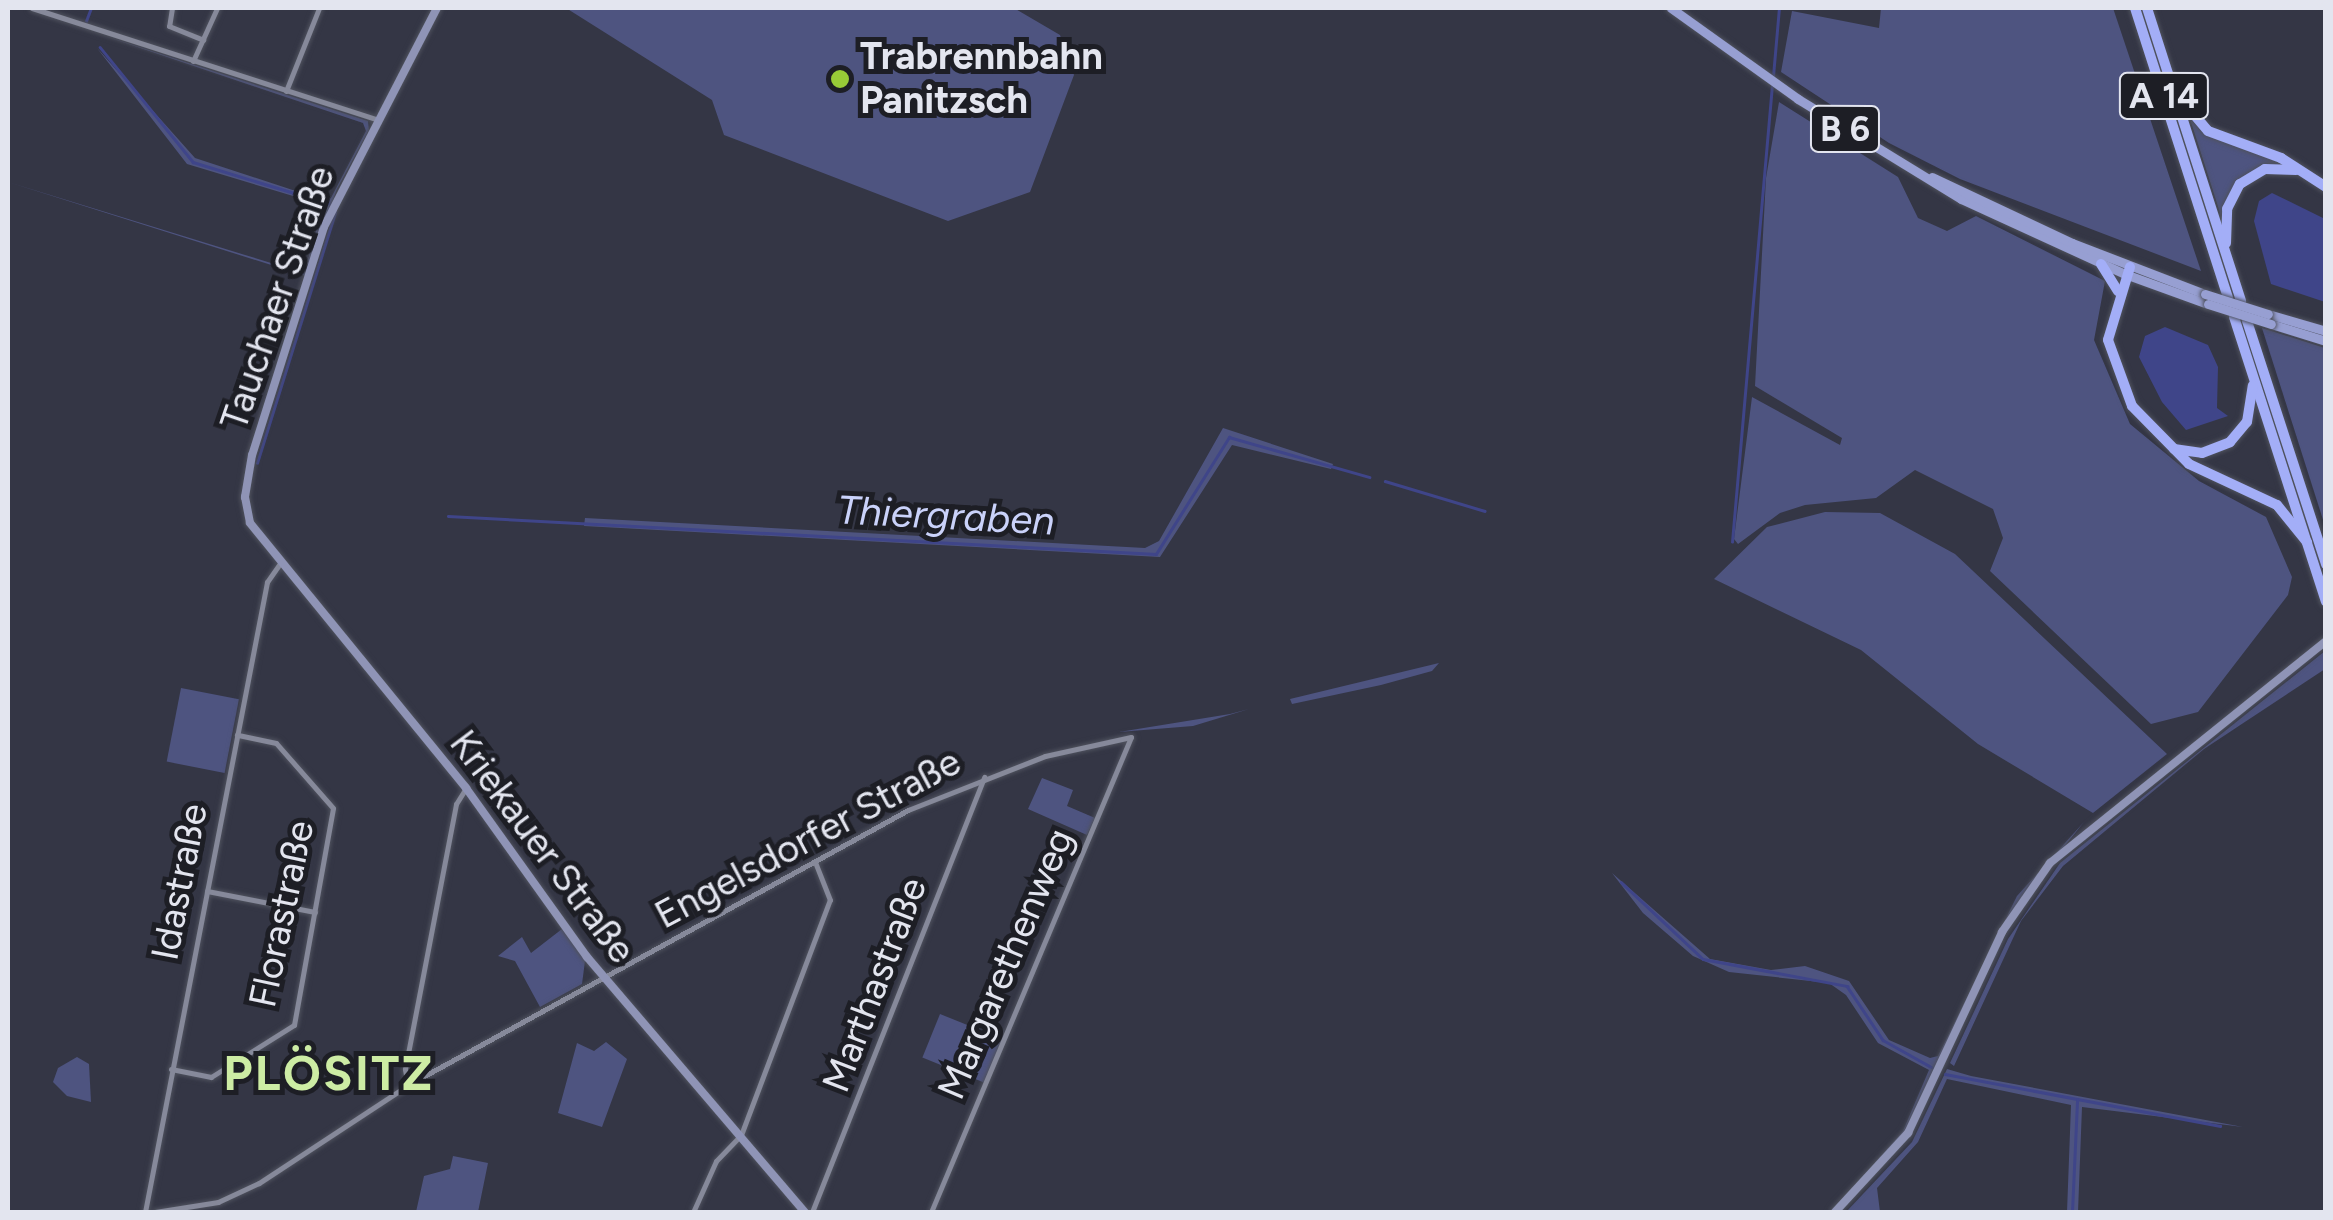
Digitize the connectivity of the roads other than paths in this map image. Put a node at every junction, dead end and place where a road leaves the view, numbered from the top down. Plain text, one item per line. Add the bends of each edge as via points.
1 (32, 8) edge
2 (172, 8) edge
3 (216, 8) edge
4 (319, 8) edge
5 (437, 8) edge
6 (1671, 8) edge
7 (2135, 8) edge
8 (2147, 8) edge
9 (203, 40) junction
10 (194, 62) junction
11 (2172, 85) junction
12 (286, 91) junction
13 (378, 120) junction
14 (1914, 170) junction
15 (2302, 172) junction
16 (2326, 187) edge
17 (2227, 258) junction
18 (2101, 264) junction
19 (2129, 271) junction
20 (2118, 292) junction
21 (2228, 297) dead end
22 (2241, 301) dead end
23 (2234, 317) dead end
24 (2269, 319) junction
25 (2112, 320) junction
26 (2247, 321) dead end
27 (2326, 331) edge
28 (2326, 340) edge
29 (2253, 374) junction
30 (2164, 443) junction
31 (246, 508) joint
32 (2307, 542) junction
33 (2326, 564) edge
34 (279, 565) junction
35 (2326, 601) edge
36 (2326, 640) edge
37 (237, 736) junction
38 (1131, 737) joint
39 (984, 776) junction
40 (466, 788) junction
41 (816, 862) junction
42 (206, 890) junction
43 (315, 912) junction
44 (606, 980) junction
45 (171, 1069) junction
46 (408, 1085) junction
47 (738, 1139) junction
48 (694, 1210) dead end
49 (145, 1212) edge
50 (155, 1212) edge
51 (809, 1212) edge
52 (930, 1212) edge
53 (1835, 1212) edge

1 - 10 street
2 - 9 street via 169,26
3 - 9 street
4 - 12 street
5 - 13 street, Tauchaer Straße
6 - 14 main road, B 6
7 - 21 highway, A 14
8 - 11 highway, A 14
9 - 10 street
10 - 12 street
11 - 15 highway via 2208,131
11 - 17 highway, A 14
12 - 13 street
13 - 31 street, Tauchaer Straße via 324,227 252,455
14 - 18 main road, B 6 via 1978,208
14 - 19 main road, B 6
15 - 16 highway
15 - 17 highway via 2271,167 2240,184 2226,216
17 - 22 highway, A 14
18 - 19 main road, B 6
18 - 20 highway
19 - 20 highway
19 - 24 main road, B 6, bridge
19 - 25 highway
20 - 25 highway
23 - 29 highway
24 - 27 main road, B 6
24 - 28 main road, B 6
25 - 30 highway via 2109,348 2122,388
26 - 33 highway
29 - 30 highway via 2247,422 2230,442 2202,453
29 - 32 highway
30 - 32 highway via 2200,470 2277,504
31 - 34 street, Kriekauer Straße
32 - 35 highway
34 - 37 street, Idastraße via 267,582
34 - 40 street, Kriekauer Straße
36 - 53 street via 2050,862 2010,917 1908,1133
37 - 42 street, Idastraße
37 - 43 street, Florastraße via 276,743 333,808
38 - 39 street, Engelsdorfer Straße
38 - 52 street, Margarethenweg
39 - 41 street, Engelsdorfer Straße
39 - 51 street, Marthastraße
40 - 44 street, Kriekauer Straße
40 - 46 street via 452,823 405,1069
41 - 44 street, Engelsdorfer Straße
41 - 47 street via 830,900
42 - 43 street
42 - 45 street, Idastraße
43 - 45 street, Florastraße via 294,1024 211,1077
44 - 46 street, Engelsdorfer Straße
44 - 47 street, Kriekauer Straße
45 - 49 street, Idastraße
46 - 50 street, Engelsdorfer Straße via 259,1183 218,1202
47 - 48 street via 716,1161
47 - 51 street, Kriekauer Straße

